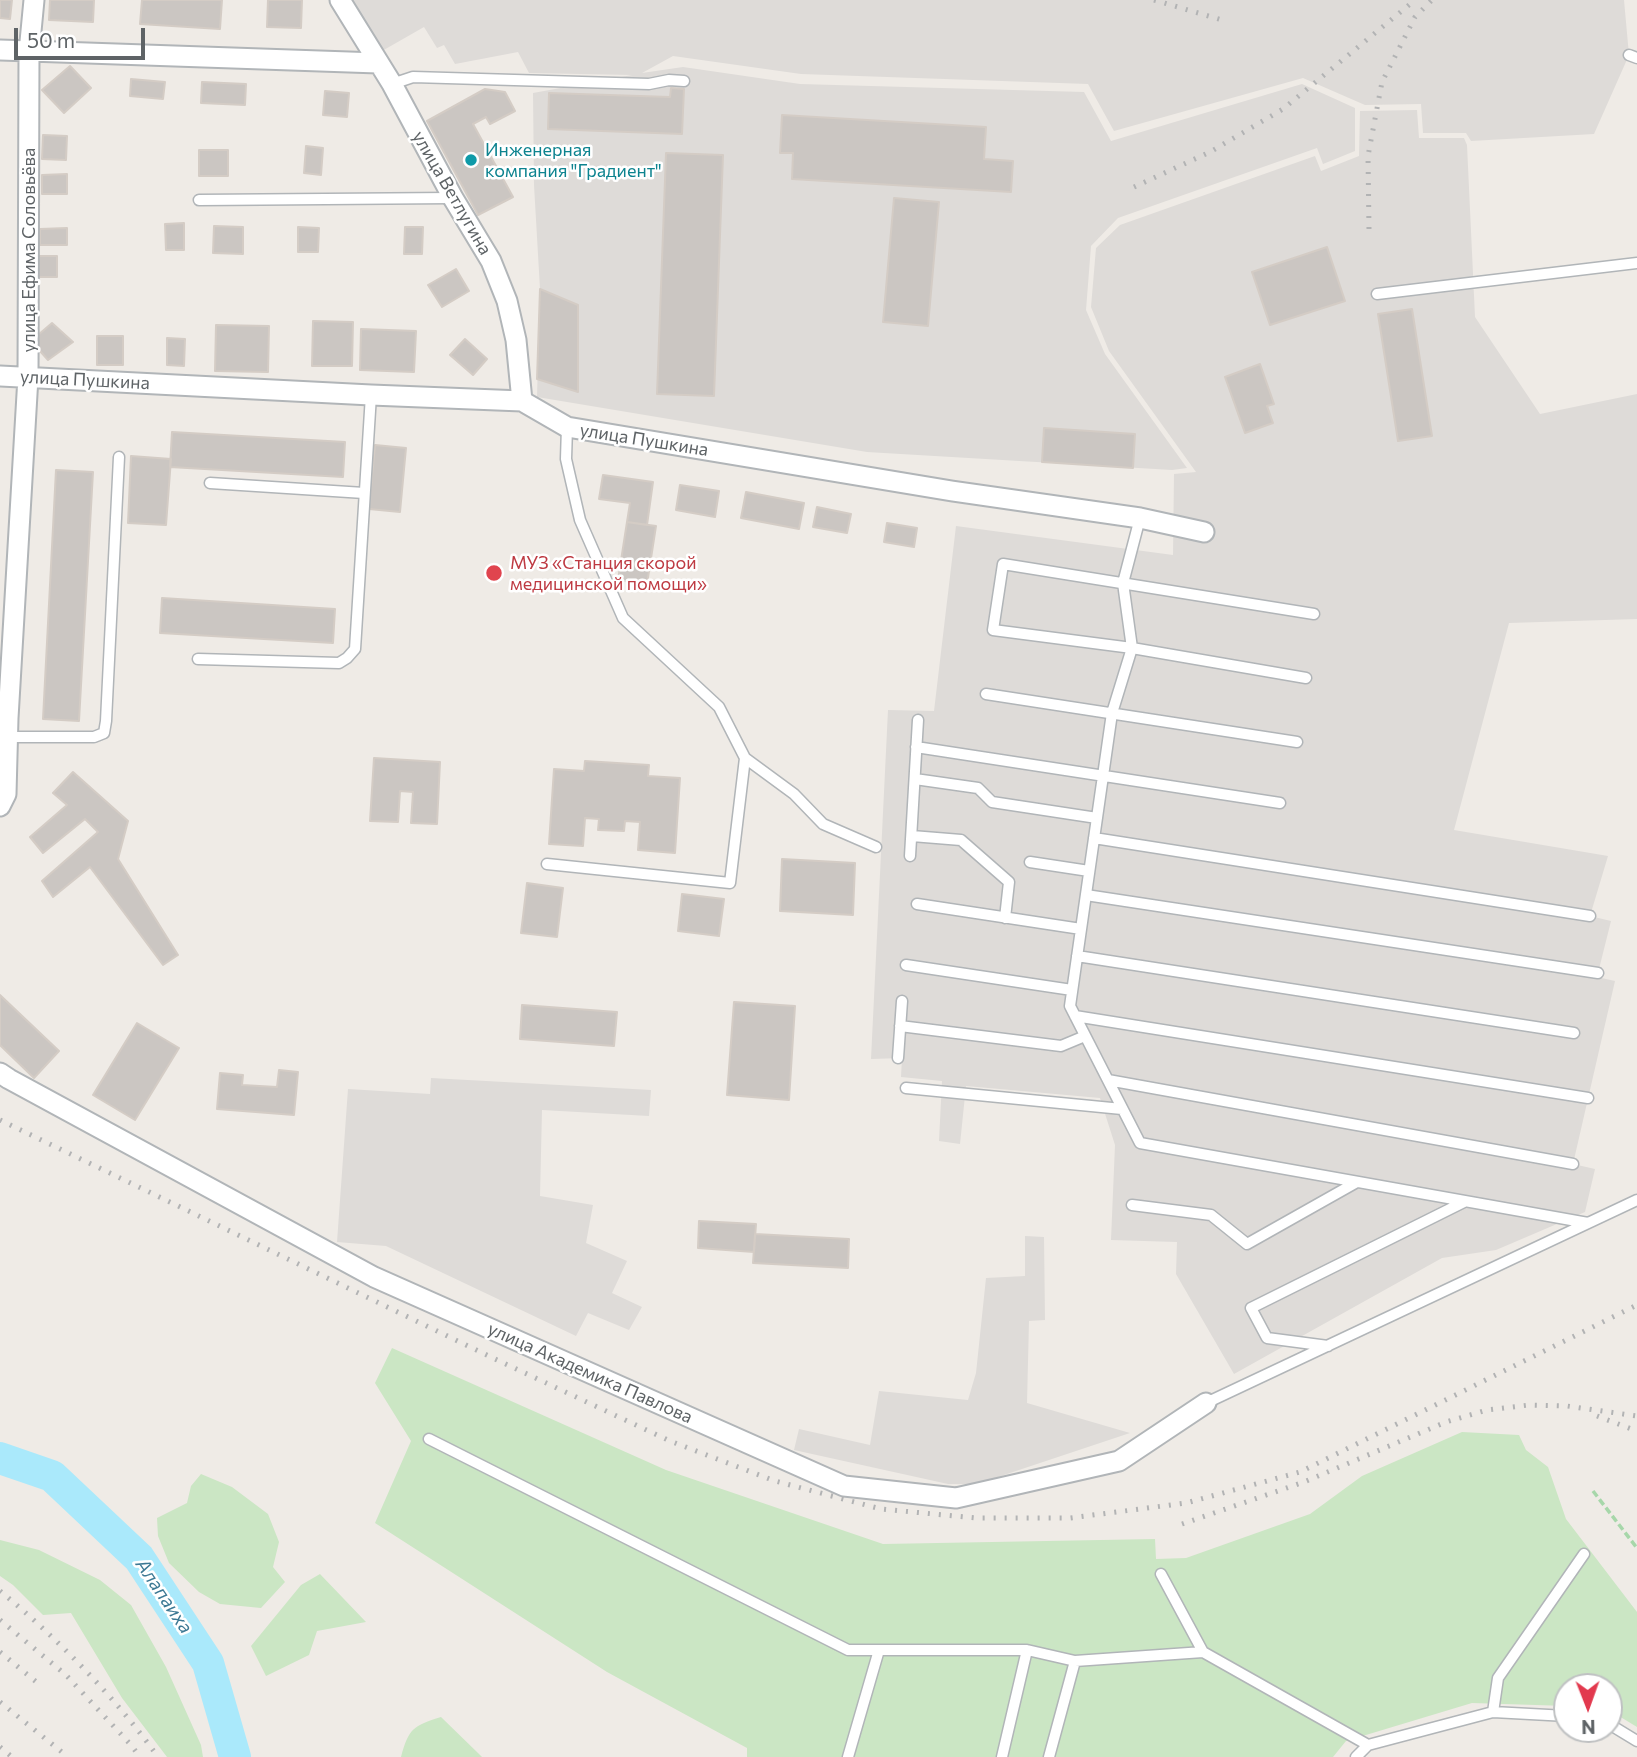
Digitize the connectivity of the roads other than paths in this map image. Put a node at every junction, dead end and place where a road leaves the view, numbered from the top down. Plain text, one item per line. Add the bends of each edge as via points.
1 (34, 0) edge
2 (340, 0) edge
3 (0, 50) edge
4 (29, 52) junction
5 (378, 63) junction
6 (684, 81) dead end
7 (392, 84) junction
8 (453, 198) junction
9 (199, 200) dead end
10 (1637, 263) edge
11 (1377, 293) dead end
12 (0, 376) edge
13 (28, 377) junction
14 (371, 395) junction
15 (522, 401) junction
16 (568, 427) junction
17 (119, 457) dead end
18 (210, 484) dead end
19 (364, 493) junction
20 (1140, 518) junction
21 (1204, 532) dead end
22 (1123, 583) junction
23 (1314, 614) dead end
24 (1132, 648) junction
25 (198, 659) dead end
26 (1306, 678) dead end
27 (986, 694) dead end
28 (1112, 713) junction
29 (918, 720) dead end
30 (5, 724) edge
31 (1297, 742) dead end
32 (916, 747) junction
33 (745, 758) junction
34 (1103, 776) junction
35 (915, 779) junction
36 (3, 800) edge
37 (1280, 803) dead end
38 (1097, 818) junction
39 (912, 836) junction
40 (1094, 838) junction
41 (876, 847) dead end
42 (910, 856) dead end
43 (1030, 862) dead end
44 (547, 864) dead end
45 (1089, 871) junction
46 (1086, 895) junction
47 (917, 904) dead end
48 (1590, 916) dead end
49 (1005, 918) junction
50 (1081, 929) junction
51 (1077, 956) junction
52 (906, 965) dead end
53 (1598, 973) dead end
54 (1072, 990) junction
55 (902, 1002) dead end
56 (1075, 1016) junction
57 (900, 1026) junction
58 (1574, 1033) dead end
59 (1085, 1035) junction
60 (898, 1058) dead end
61 (0, 1073) edge
62 (1108, 1080) junction
63 (905, 1088) dead end
64 (1588, 1098) dead end
65 (1122, 1109) junction
66 (1573, 1164) dead end
67 (1357, 1182) junction
68 (1637, 1200) edge
69 (1465, 1201) junction
70 (1132, 1205) dead end
71 (1588, 1223) junction
72 (1328, 1346) junction
73 (1206, 1403) joint
74 (429, 1439) dead end
75 (1584, 1554) dead end
76 (1161, 1574) dead end
77 (879, 1650) junction
78 (1027, 1650) junction
79 (1203, 1652) junction
80 (1076, 1661) junction
81 (1493, 1712) junction
82 (1553, 1715) edge
83 (1367, 1745) junction
84 (848, 1757) edge
85 (1002, 1757) edge
86 (1049, 1757) edge
87 (1356, 1757) edge

1 - 4 street, улица Ефима Соловьёва
2 - 5 street, улица Ветлугина
3 - 4 street
4 - 5 street
4 - 13 street, улица Ефима Соловьёва
5 - 7 street, улица Ветлугина
6 - 7 lane via 649,84 413,77
7 - 8 street, улица Ветлугина
8 - 9 lane
8 - 15 street, улица Ветлугина via 491,261 507,301
10 - 11 lane
12 - 13 street, улица Пушкина
13 - 14 street, улица Пушкина
13 - 30 street, улица Ефима Соловьёва
14 - 15 street, улица Пушкина
14 - 19 lane
15 - 16 street, улица Пушкина
16 - 20 street, улица Пушкина
16 - 33 lane via 566,459 580,520 623,618 719,707
17 - 30 lane via 104,733 94,737
18 - 19 lane
19 - 25 lane via 355,649 347,658 339,663
20 - 21 street, улица Пушкина
20 - 22 lane
22 - 23 lane
22 - 24 lane
22 - 24 lane via 1003,564 993,630
24 - 26 lane
24 - 28 lane
27 - 28 lane
28 - 31 lane
28 - 34 lane
29 - 32 lane
30 - 36 street, улица Ефима Соловьёва
32 - 34 lane
32 - 35 lane
33 - 41 lane via 794,794 822,824
33 - 44 lane via 730,883
34 - 37 lane
34 - 38 lane
35 - 38 lane via 978,788 992,802
35 - 39 lane
38 - 40 lane
39 - 42 lane
39 - 49 lane via 961,840 971,848 1009,882
40 - 45 lane
40 - 48 lane
43 - 45 lane
45 - 46 lane
46 - 50 lane
46 - 53 lane
47 - 49 lane
49 - 50 lane
50 - 51 lane
51 - 54 lane
51 - 58 lane
52 - 54 lane
54 - 56 lane via 1070,1006
55 - 57 lane
56 - 59 lane
56 - 64 lane
57 - 59 lane via 1061,1046
57 - 60 lane
59 - 62 lane
61 - 73 street, улица Академика Павлова via 374,1277 844,1486 956,1498 1119,1461
62 - 65 lane
62 - 66 lane
63 - 65 lane
65 - 67 lane via 1140,1143
67 - 69 lane
67 - 70 lane via 1247,1244 1211,1216
68 - 71 lane
69 - 71 lane
69 - 72 lane via 1251,1308 1267,1338
71 - 72 lane
72 - 73 lane
74 - 77 lane via 848,1650
75 - 81 lane via 1497,1678
76 - 79 lane
77 - 78 lane
77 - 84 lane
78 - 80 lane
78 - 85 lane
79 - 80 lane
79 - 83 lane
80 - 86 lane
81 - 82 lane
81 - 83 lane
83 - 87 lane

